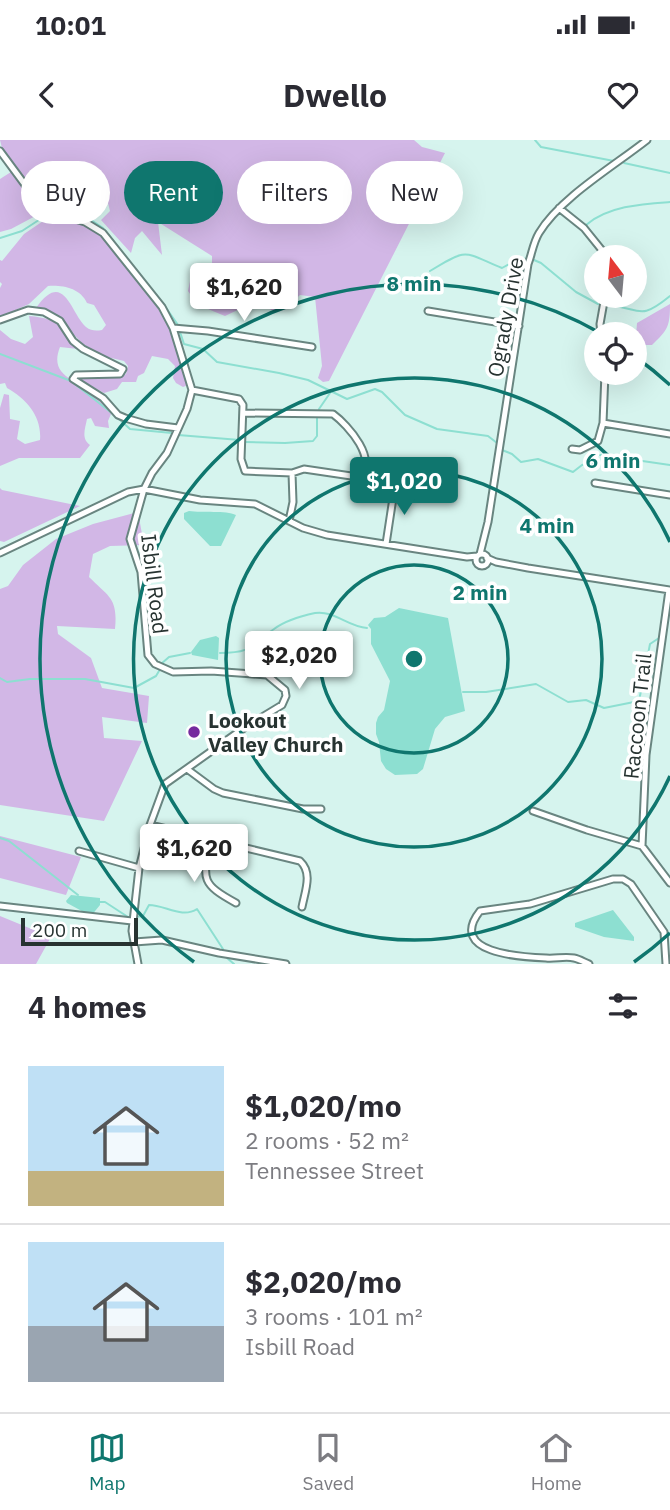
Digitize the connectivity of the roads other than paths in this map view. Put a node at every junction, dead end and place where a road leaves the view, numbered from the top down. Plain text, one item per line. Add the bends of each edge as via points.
1 (648, 140) edge
2 (0, 151) edge
3 (559, 208) junction
4 (596, 245) edge
5 (428, 311) dead end
6 (0, 320) edge
7 (519, 326) junction
8 (173, 328) junction
9 (312, 347) dead end
10 (605, 385) edge
11 (192, 390) junction
12 (243, 413) junction
13 (603, 423) junction
14 (178, 428) junction
15 (670, 434) edge
16 (572, 449) dead end
17 (292, 473) junction
18 (596, 483) dead end
19 (427, 487) dead end
20 (144, 489) junction
21 (670, 495) edge
22 (289, 522) junction
23 (386, 544) junction
24 (0, 553) edge
25 (482, 557) junction
26 (670, 590) edge
27 (187, 769) junction
28 (321, 809) dead end
29 (533, 811) dead end
30 (150, 825) junction
31 (211, 840) junction
32 (642, 846) junction
33 (79, 851) dead end
34 (139, 868) junction
35 (670, 883) edge
36 (236, 903) dead end
37 (0, 906) edge
38 (302, 907) dead end
39 (132, 922) junction
40 (134, 942) junction
41 (138, 964) edge
42 (286, 964) edge
43 (589, 964) edge
44 (666, 964) edge

1 - 3 street, Ogrady Drive
2 - 8 street via 34,197 52,212 103,233 162,307
3 - 4 street
3 - 7 street, Ogrady Drive via 534,245
5 - 7 street
6 - 14 street via 28,310 52,315 83,349 123,369 120,374 76,375 73,379 103,398 118,415 146,425
7 - 25 street, Ogrady Drive
8 - 9 street
8 - 11 street
10 - 13 street
11 - 12 street via 239,400
11 - 14 street
12 - 17 street via 243,470
12 - 17 street via 333,414 365,454 363,473 358,477 304,469
13 - 15 street
13 - 16 street via 598,441
14 - 20 street
17 - 22 street
18 - 21 street
19 - 23 street via 399,483
20 - 22 street via 255,504
20 - 24 street via 128,492
20 - 27 street, Isbill Road via 130,539 141,572 148,654 155,664 173,672 267,675 286,696 282,705
22 - 23 street via 327,535
23 - 25 street
25 - 26 street
26 - 32 street, Raccoon Trail via 647,752
27 - 28 street via 223,793
27 - 30 street, Isbill Road via 165,784
29 - 32 street
30 - 31 street
30 - 34 street, Isbill Road
31 - 36 street via 206,881
31 - 38 street via 300,861 308,876
32 - 35 street
33 - 34 street
34 - 39 street, Isbill Road
37 - 39 street
39 - 40 street, Isbill Road
40 - 41 street, Isbill Road
40 - 42 street via 162,940
43 - 44 street via 575,958 486,949 474,938 474,919 480,911 530,904 623,879 639,893 664,932

